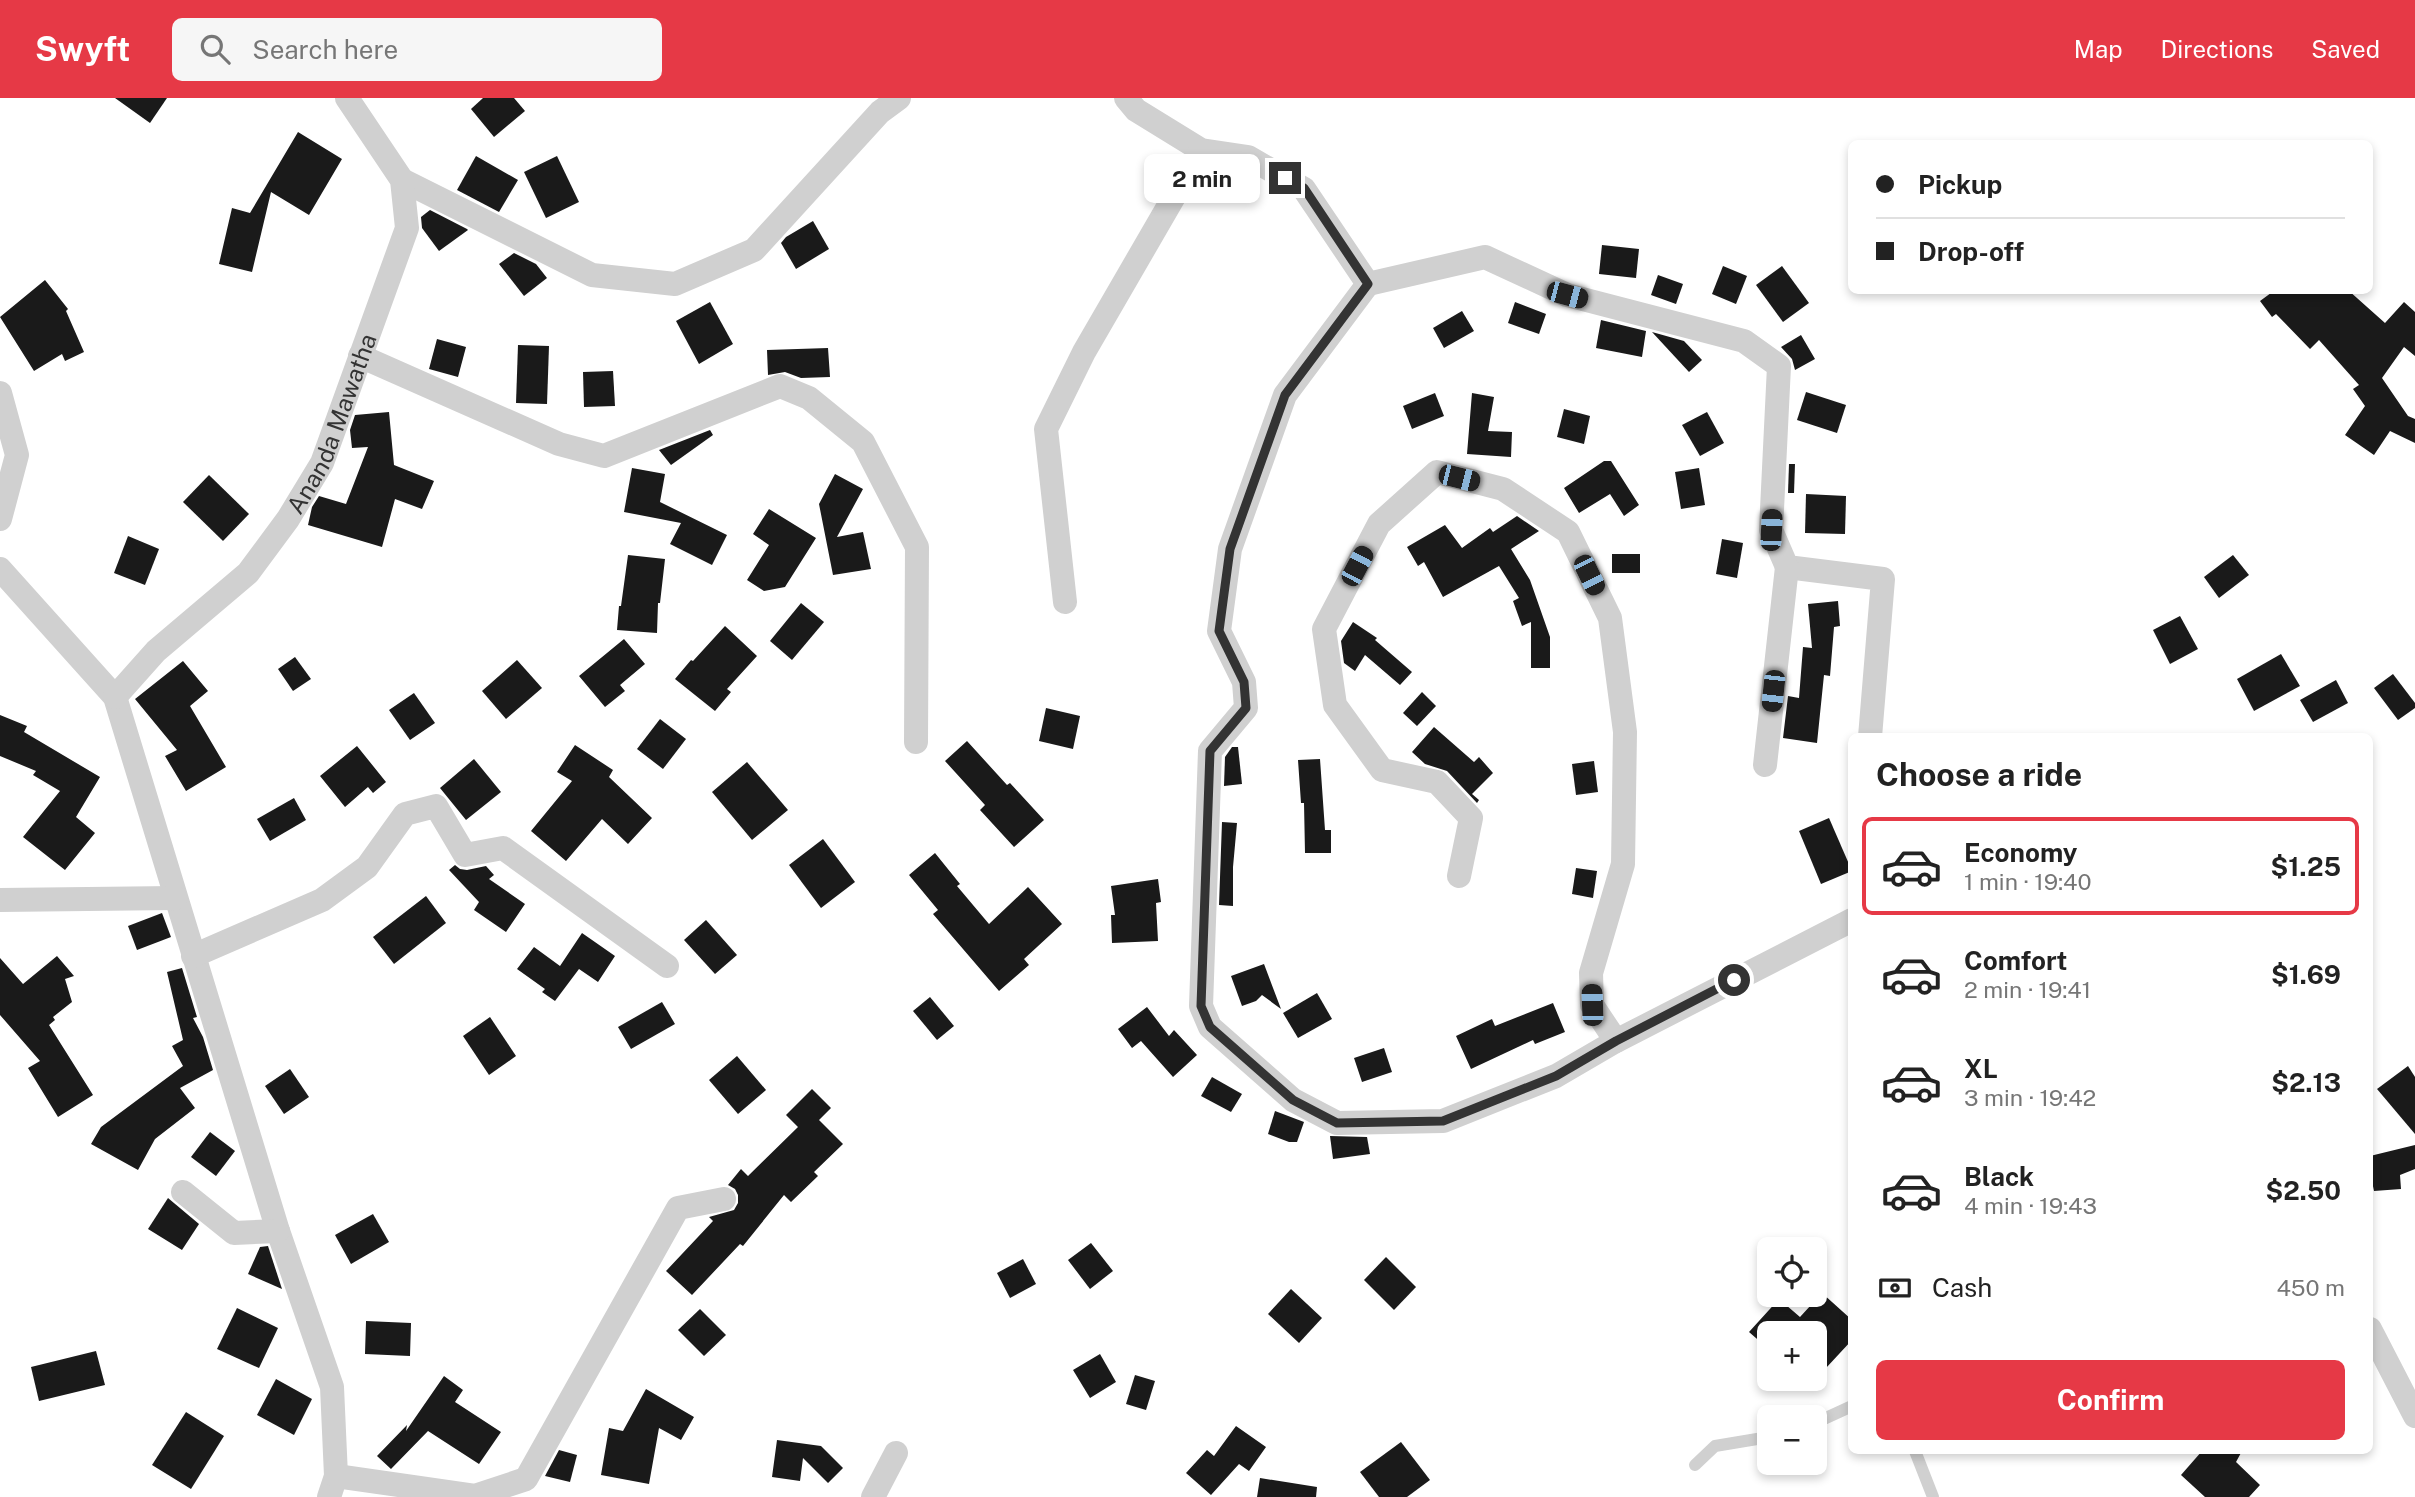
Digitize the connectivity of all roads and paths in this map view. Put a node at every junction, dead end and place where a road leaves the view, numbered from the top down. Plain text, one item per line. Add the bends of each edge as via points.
1 (347, 98) edge
2 (899, 98) edge
3 (1126, 98) edge
4 (1201, 150) junction
5 (402, 180) junction
6 (1368, 284) junction
7 (360, 356) junction
8 (0, 393) edge
9 (0, 519) edge
10 (1787, 566) junction
11 (0, 569) edge
12 (1065, 602) dead end
13 (115, 697) junction
14 (1870, 733) edge
15 (916, 742) dead end
16 (1765, 765) dead end
17 (1459, 876) dead end
18 (175, 898) junction
19 (0, 900) edge
20 (1848, 921) edge
21 (193, 956) junction
22 (667, 966) dead end
23 (1616, 1041) junction
24 (183, 1192) dead end
25 (724, 1199) dead end
26 (278, 1231) junction
27 (2373, 1335) edge
28 (1848, 1408) edge
29 (2415, 1416) edge
30 (1827, 1417) edge
31 (1757, 1439) edge
32 (896, 1454) dead end
33 (1916, 1454) edge
34 (1695, 1465) dead end
35 (332, 1487) edge
36 (873, 1497) edge
37 (1933, 1497) edge

1 - 5 street, Ananda Mawatha
2 - 5 street via 880,112 754,250 675,284 592,275
3 - 4 street via 1136,110
4 - 6 street via 1248,157 1304,188
4 - 12 street via 1084,352 1046,429
5 - 7 street, Ananda Mawatha via 407,228
6 - 10 street via 1485,257 1567,295 1744,341 1779,366 1771,530
6 - 23 street via 1285,395 1230,549 1219,631 1244,682 1246,708 1210,751 1201,1006 1210,1027 1293,1100 1337,1123 1443,1121 1556,1076
7 - 13 street, Ananda Mawatha via 322,463 288,519 248,573 156,651
7 - 15 street via 559,443 604,456 780,386 809,398 863,442 917,547
8 - 9 street via 17,455
10 - 14 street via 1883,579
10 - 16 street
11 - 13 street
13 - 18 street
17 - 23 street via 1471,818 1437,782 1382,770 1335,705 1324,629 1379,524 1437,472 1503,489 1568,532 1610,618 1625,732 1623,864 1591,973 1592,1005
18 - 19 street
18 - 21 street
20 - 23 street
21 - 22 street via 323,900 367,867 405,814 436,806 465,855 503,848
21 - 26 street
24 - 26 street via 234,1233
25 - 35 street via 678,1208 526,1479 475,1496
26 - 35 street via 332,1387
27 - 29 street
28 - 30 lane
31 - 34 lane via 1715,1446
32 - 36 street
33 - 37 lane

